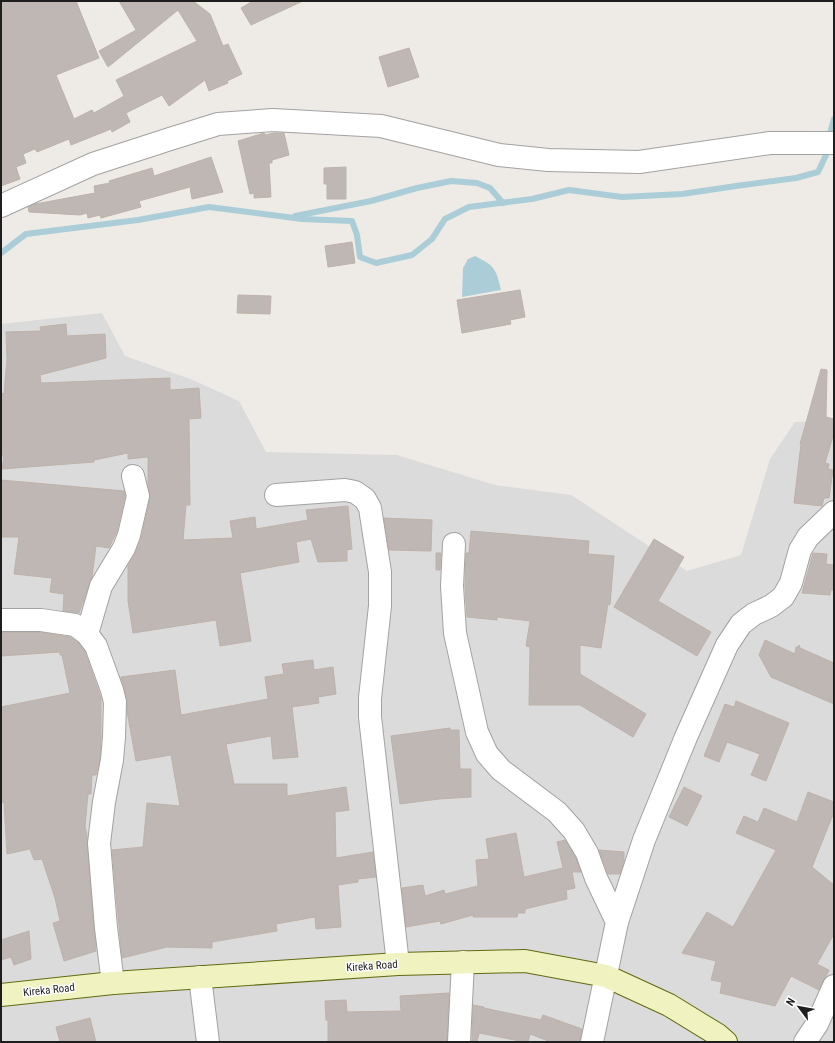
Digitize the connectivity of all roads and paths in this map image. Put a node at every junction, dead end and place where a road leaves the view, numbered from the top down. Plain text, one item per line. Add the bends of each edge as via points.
1 (825, 143) edge
2 (1, 206) edge
3 (133, 476) dead end
4 (276, 495) dead end
5 (834, 512) edge
6 (454, 544) dead end
7 (1, 620) edge
8 (87, 634) junction
9 (617, 922) junction
10 (463, 962) junction
11 (398, 964) junction
12 (606, 976) junction
13 (200, 977) junction
14 (113, 983) junction
15 (834, 986) edge
16 (1, 996) edge
17 (208, 1042) edge
18 (458, 1042) edge
19 (592, 1042) edge
20 (726, 1042) edge
21 (805, 1042) edge

1 - 2 street via 770,143 639,162 548,160 499,155 381,126 273,120 218,124 93,164
3 - 8 street via 138,496 129,535 101,586
4 - 11 street via 345,490 355,492 370,508 380,572 380,606 370,718
5 - 9 street via 808,537 800,550 792,583 783,597 741,624 727,645 644,840
6 - 9 street via 452,586 455,633 477,732 487,754 501,770 557,812 574,831 587,853
7 - 8 street via 41,620 75,625
8 - 14 street via 96,646 115,702 112,760 99,843
9 - 12 street
10 - 11 main road, Kireka Road
10 - 12 main road, Kireka Road via 525,961
10 - 18 street
11 - 13 main road, Kireka Road
12 - 19 street
12 - 20 main road, Kireka Road via 669,1005
13 - 14 main road, Kireka Road
13 - 17 street
14 - 16 main road, Kireka Road
15 - 21 street via 817,1024

